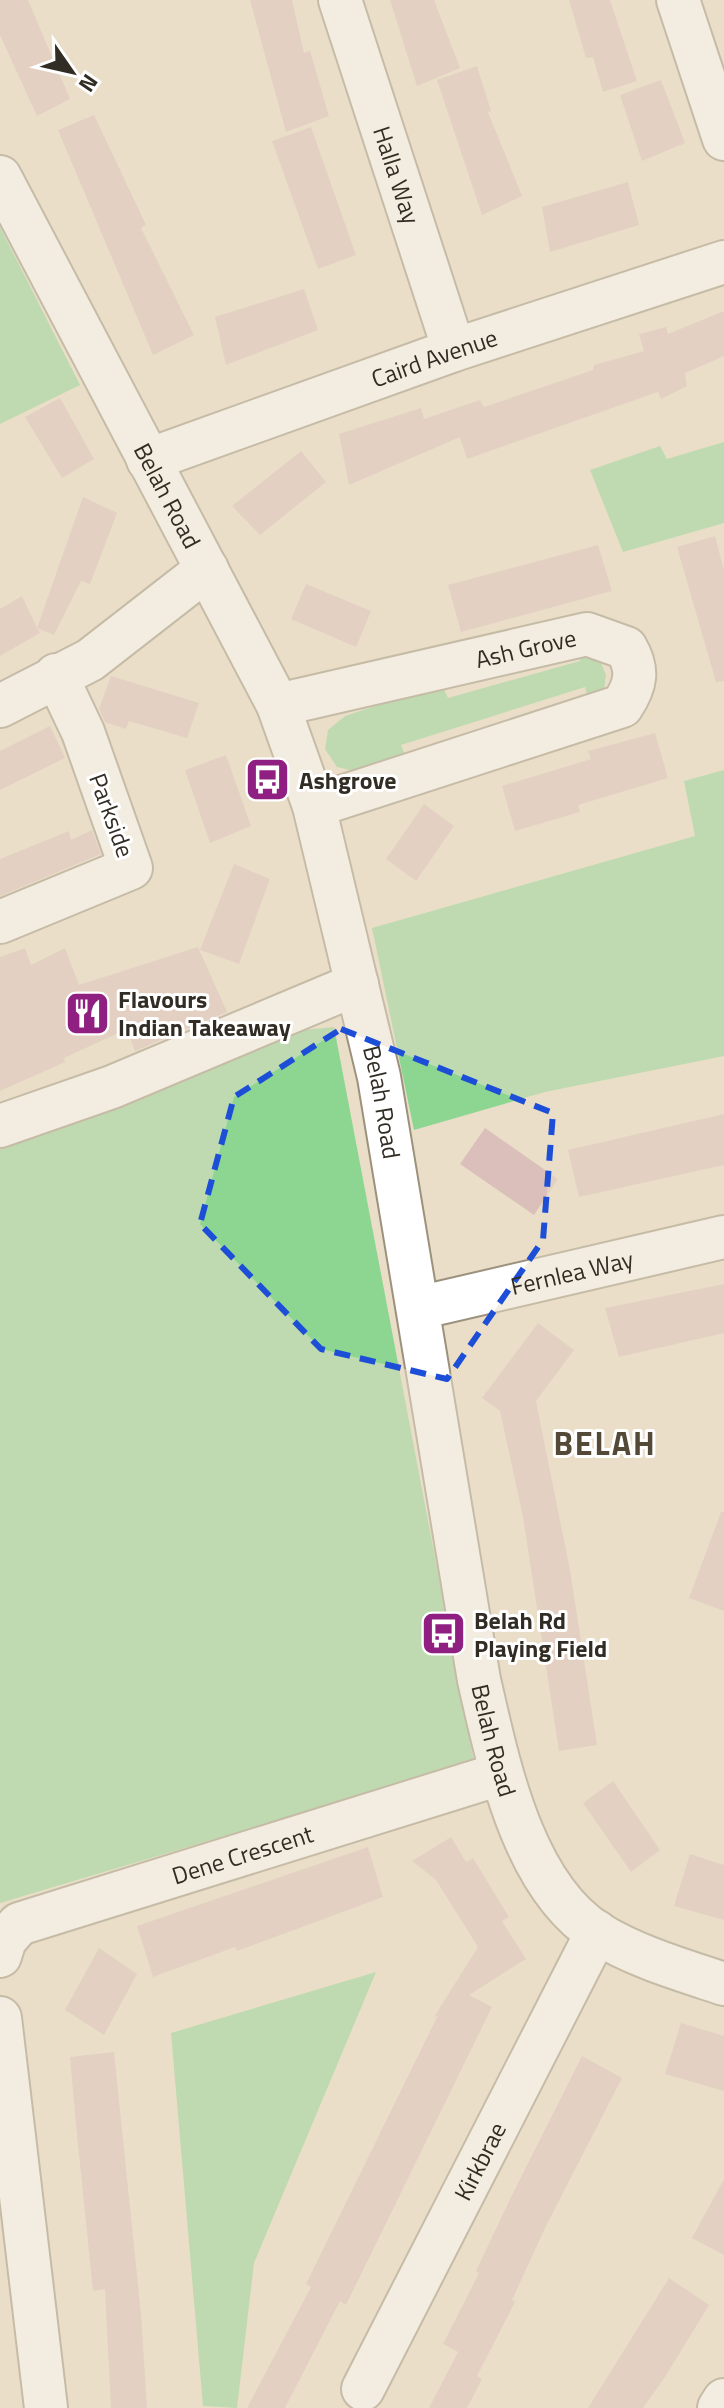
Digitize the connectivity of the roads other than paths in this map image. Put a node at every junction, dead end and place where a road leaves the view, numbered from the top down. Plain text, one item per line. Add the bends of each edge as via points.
1 (340, 0) edge
2 (678, 0) edge
3 (724, 139) edge
4 (0, 177) edge
5 (724, 262) edge
6 (454, 350) junction
7 (148, 460) junction
8 (207, 569) junction
9 (56, 675) junction
10 (278, 705) junction
11 (0, 706) edge
12 (314, 806) junction
13 (0, 922) edge
14 (357, 984) junction
15 (0, 1126) edge
16 (724, 1237) edge
17 (418, 1308) junction
18 (500, 1774) junction
19 (597, 1932) junction
20 (0, 1956) edge
21 (724, 1984) edge
22 (0, 2018) edge
23 (363, 2389) dead end
24 (724, 2400) edge
25 (46, 2408) edge
26 (719, 2408) edge

1 - 6 street, Halla Way
2 - 3 street
4 - 7 street, Belah Road
5 - 6 street, Caird Avenue
6 - 7 street, Caird Avenue
7 - 8 street, Belah Road
8 - 9 street via 90,660
8 - 10 street, Belah Road
9 - 11 street
9 - 13 street, Parkside via 83,732 131,868
10 - 12 street, Belah Road
10 - 12 street, Ash Grove via 587,634 626,648 634,662 636,679 622,706
12 - 14 street, Belah Road
14 - 15 street via 112,1087
14 - 17 street, Belah Road via 379,1077
16 - 17 street, Fernlea Way
17 - 18 street, Belah Road via 479,1680
18 - 19 street, Belah Road via 538,1864
18 - 20 street, Dene Crescent via 19,1924
19 - 21 street, Belah Road via 632,1951
19 - 23 street, Kirkbrae
22 - 25 street
24 - 26 street

